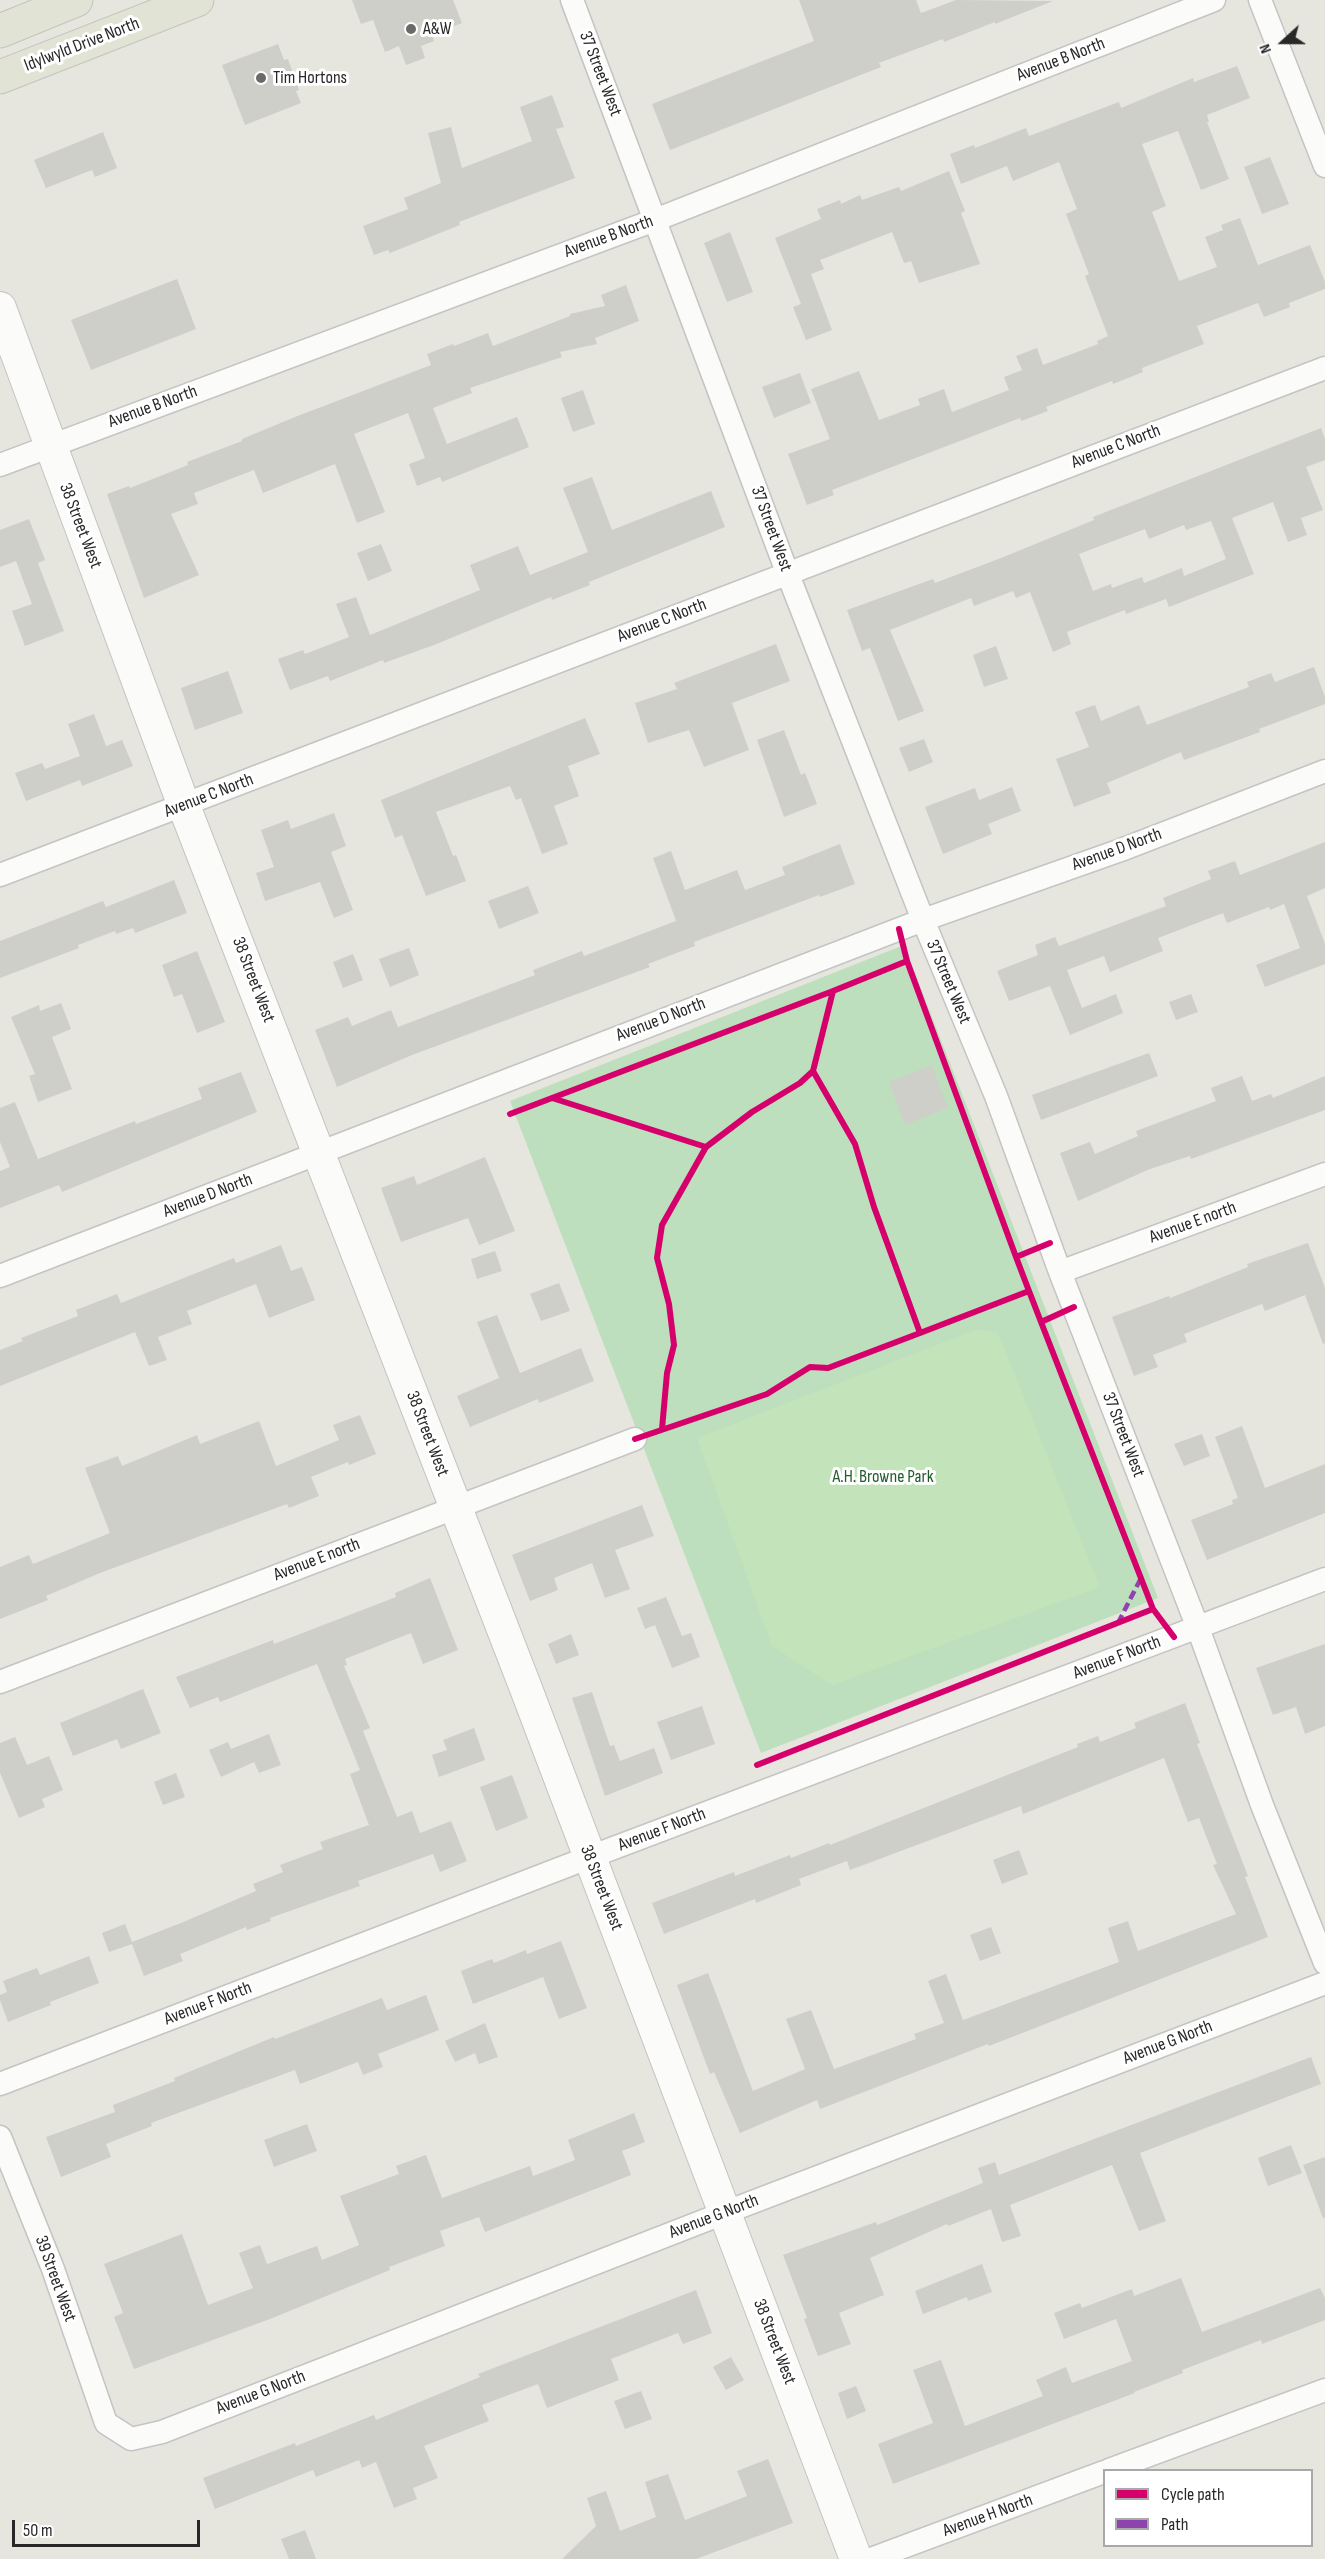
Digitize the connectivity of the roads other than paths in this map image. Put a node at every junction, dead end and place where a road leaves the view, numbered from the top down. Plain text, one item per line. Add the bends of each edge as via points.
1 (76, 0) edge
2 (197, 0) edge
3 (572, 0) edge
4 (1214, 0) edge
5 (1260, 0) edge
6 (0, 31) edge
7 (0, 77) edge
8 (1325, 166) edge
9 (655, 220) junction
10 (0, 308) edge
11 (1325, 368) edge
12 (49, 446) junction
13 (0, 465) edge
14 (787, 572) junction
15 (1325, 771) edge
16 (184, 806) junction
17 (0, 875) edge
18 (923, 920) junction
19 (319, 1153) junction
20 (1325, 1174) edge
21 (1060, 1272) junction
22 (0, 1276) edge
23 (634, 1439) dead end
24 (456, 1508) junction
25 (1325, 1579) edge
26 (1198, 1628) junction
27 (0, 1682) edge
28 (590, 1857) junction
29 (1325, 1963) edge
30 (1325, 1983) edge
31 (0, 2084) edge
32 (0, 2137) edge
33 (724, 2212) junction
34 (1325, 2390) edge
35 (106, 2424) joint
36 (1112, 2469) edge
37 (1103, 2472) edge
38 (856, 2559) edge
39 (871, 2559) edge

1 - 6 main road
2 - 7 main road, Idylwyld Drive North
3 - 9 street, 37 Street West
4 - 9 street, Avenue B North
5 - 8 street
9 - 12 street, Avenue B North
9 - 14 street, 37 Street West
10 - 12 street, 38 Street West
11 - 14 street, Avenue C North
12 - 13 street, Avenue B North
12 - 16 street, 38 Street West
14 - 16 street, Avenue C North
14 - 18 street, 37 Street West
15 - 18 street, Avenue D North via 1121,850
16 - 17 street, Avenue C North
16 - 19 street, 38 Street West
18 - 19 street, Avenue D North
18 - 21 street, 37 Street West via 996,1096
19 - 22 street, Avenue D North
19 - 24 street, 38 Street West
20 - 21 street, Avenue E north
21 - 26 street, 37 Street West
23 - 24 street, Avenue E north
24 - 27 street, Avenue E north
24 - 28 street, 38 Street West
25 - 26 street, Avenue F North
26 - 28 street, Avenue F North
26 - 29 street, 37 Street West
28 - 31 street, Avenue F North
28 - 33 street, 38 Street West
30 - 33 street, Avenue G North
32 - 35 street, 39 Street West via 53,2269
33 - 35 street, Avenue G North via 162,2432 131,2439
33 - 38 street, 38 Street West
34 - 36 street
37 - 39 street, Avenue H North

